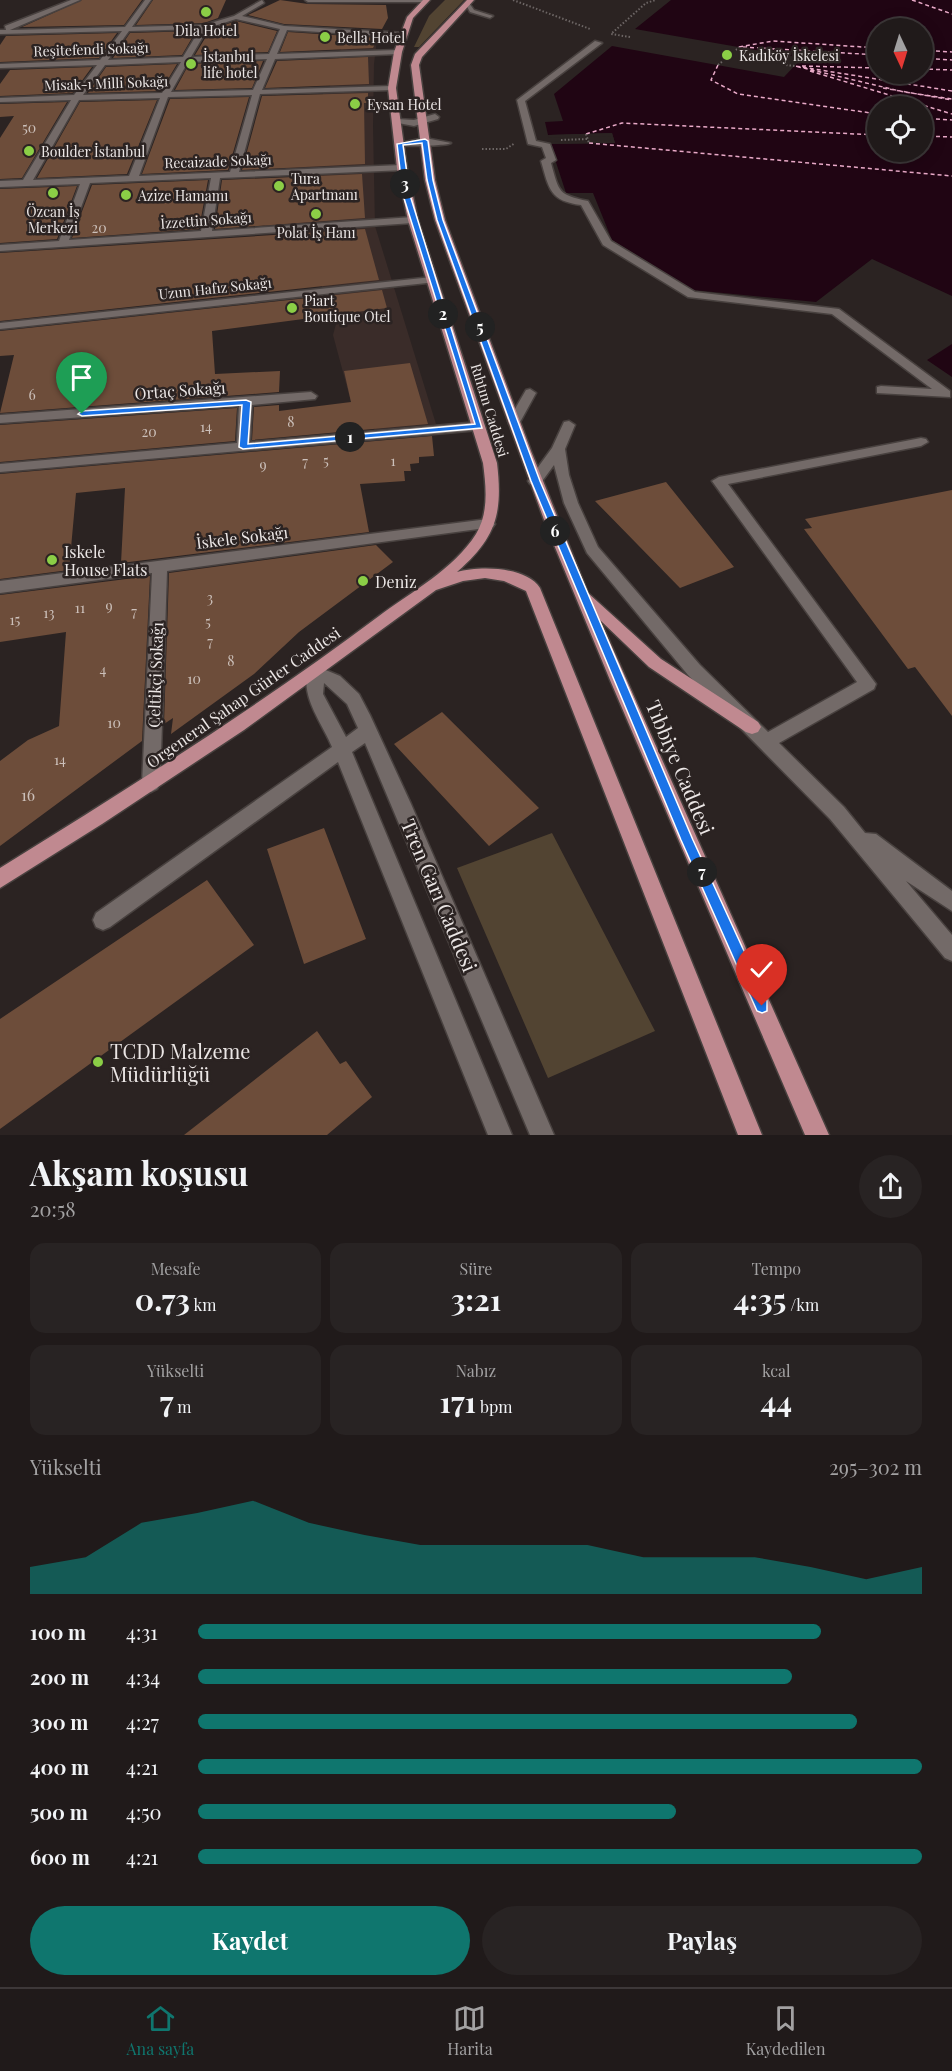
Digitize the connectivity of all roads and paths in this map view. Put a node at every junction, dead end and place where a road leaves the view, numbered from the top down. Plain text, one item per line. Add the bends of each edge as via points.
1 (77, 0) edge
2 (148, 0) edge
3 (308, 0) edge
4 (427, 0) edge
5 (513, 0) edge
6 (656, 0) edge
7 (262, 2) dead end
8 (469, 2) edge
9 (236, 16) junction
10 (490, 16) dead end
11 (205, 27) junction
12 (128, 28) junction
13 (284, 28) junction
14 (594, 31) dead end
15 (0, 32) edge
16 (404, 35) junction
17 (630, 37) dead end
18 (598, 43) dead end
19 (739, 47) dead end
20 (736, 50) dead end
21 (398, 52) junction
22 (274, 55) junction
23 (186, 58) junction
24 (723, 61) dead end
25 (104, 62) junction
26 (718, 65) dead end
27 (786, 65) dead end
28 (0, 66) edge
29 (795, 66) dead end
30 (392, 87) junction
31 (257, 91) junction
32 (165, 94) junction
33 (77, 97) junction
34 (0, 100) edge
35 (435, 117) dead end
36 (397, 122) junction
37 (422, 122) junction
38 (586, 134) dead end
39 (425, 141) junction
40 (447, 143) dead end
41 (589, 143) dead end
42 (399, 144) junction
43 (402, 168) junction
44 (234, 173) junction
45 (216, 174) junction
46 (133, 178) junction
47 (86, 180) junction
48 (26, 183) junction
49 (0, 184) edge
50 (413, 220) junction
51 (206, 234) junction
52 (63, 243) junction
53 (0, 248) edge
54 (432, 280) junction
55 (0, 326) edge
56 (881, 390) dead end
57 (530, 393) dead end
58 (311, 396) dead end
59 (246, 402) junction
60 (0, 420) edge
61 (514, 421) junction
62 (569, 425) dead end
63 (479, 426) junction
64 (921, 442) dead end
65 (243, 447) junction
66 (558, 449) junction
67 (0, 468) edge
68 (535, 481) junction
69 (488, 524) junction
70 (160, 566) junction
71 (0, 587) edge
72 (421, 592) junction
73 (583, 593) junction
74 (316, 672) junction
75 (752, 727) junction
76 (368, 731) junction
77 (766, 742) junction
78 (341, 750) junction
79 (151, 784) junction
80 (837, 813) junction
81 (0, 879) edge
82 (952, 902) edge
83 (103, 920) dead end
84 (952, 951) edge
85 (501, 1135) edge
86 (542, 1135) edge
87 (750, 1135) edge
88 (817, 1135) edge

1 - 15 street
2 - 12 street
3 - 4 street
4 - 16 main road, Rıhtım Caddesi via 411,17
5 - 14 path
6 - 17 path via 646,3 611,34
7 - 9 street
8 - 10 street via 472,10
8 - 37 main road, Rıhtım Caddesi via 418,56 415,65
9 - 11 street
9 - 13 street
11 - 12 street
11 - 23 street
12 - 15 street
12 - 25 street
13 - 16 street
13 - 22 street
16 - 21 main road, Rıhtım Caddesi
18 - 56 street via 521,100 532,144 546,144 551,160 546,161 555,193 564,201 585,203 607,243 692,295 835,311 946,394
19 - 20 path
21 - 22 street, Reşitefendi Sokağı
21 - 30 main road, Rıhtım Caddesi
22 - 23 street, Reşitefendi Sokağı
22 - 31 street
23 - 25 street, Reşitefendi Sokağı
23 - 32 street
24 - 26 path
25 - 28 street, Reşitefendi Sokağı
25 - 33 street
27 - 29 path
30 - 31 street, Misak-ı Milli Sokağı
30 - 36 main road, Rıhtım Caddesi
31 - 32 street, Misak-ı Milli Sokağı
31 - 44 street
32 - 33 street, Misak-ı Milli Sokağı
32 - 46 street
33 - 34 street, Misak-ı Milli Sokağı
33 - 48 street
35 - 37 street
36 - 37 street
36 - 42 main road, Rıhtım Caddesi
37 - 39 main road, Rıhtım Caddesi
38 - 41 path
39 - 40 street
39 - 42 street
39 - 61 main road, Rıhtım Caddesi via 440,220
42 - 43 main road, Rıhtım Caddesi
43 - 44 street, Recaizade Sokağı
43 - 50 main road, Rıhtım Caddesi
44 - 45 street, Recaizade Sokağı
45 - 46 street, Recaizade Sokağı
45 - 51 street
46 - 47 street, Recaizade Sokağı
47 - 48 street, Recaizade Sokağı
47 - 52 street
48 - 49 street, Recaizade Sokağı
50 - 51 street, İzzettin Sokağı
50 - 54 main road, Rıhtım Caddesi
51 - 52 street, İzzettin Sokağı
52 - 53 street, İzzettin Sokağı
54 - 55 street, Uzun Hafız Sokağı
54 - 63 main road, Rıhtım Caddesi
57 - 61 street
58 - 59 street
59 - 60 street, Ortaç Sokağı
59 - 65 street, Ortaç Sokağı
61 - 68 main road, Rıhtım Caddesi
62 - 66 street
63 - 65 street
63 - 69 main road, Rıhtım Caddesi via 490,463 494,497
64 - 77 street via 719,481 868,684
65 - 67 street
66 - 68 street
66 - 75 street via 568,494 592,549 694,670
68 - 73 main road, Tıbbiye Caddesi
69 - 70 street, İskele Sokağı
69 - 72 main road, Orgeneral Şahap Gürler Caddesi via 469,552
70 - 71 street, İskele Sokağı
70 - 79 street, Çeltikçi Sokağı
72 - 74 main road, Orgeneral Şahap Gürler Caddesi
72 - 87 main road via 460,575 489,572 513,576 532,588
73 - 75 main road via 655,663
73 - 88 main road, Tıbbiye Caddesi
74 - 76 street, Tren Garı Caddesi via 334,681 353,699
74 - 78 street via 315,694
74 - 79 main road, Orgeneral Şahap Gürler Caddesi
75 - 77 street
76 - 78 street
76 - 86 street, Tren Garı Caddesi
77 - 80 street
78 - 83 street
78 - 85 street
79 - 81 main road, Orgeneral Şahap Gürler Caddesi
80 - 82 street via 904,869
80 - 84 street

